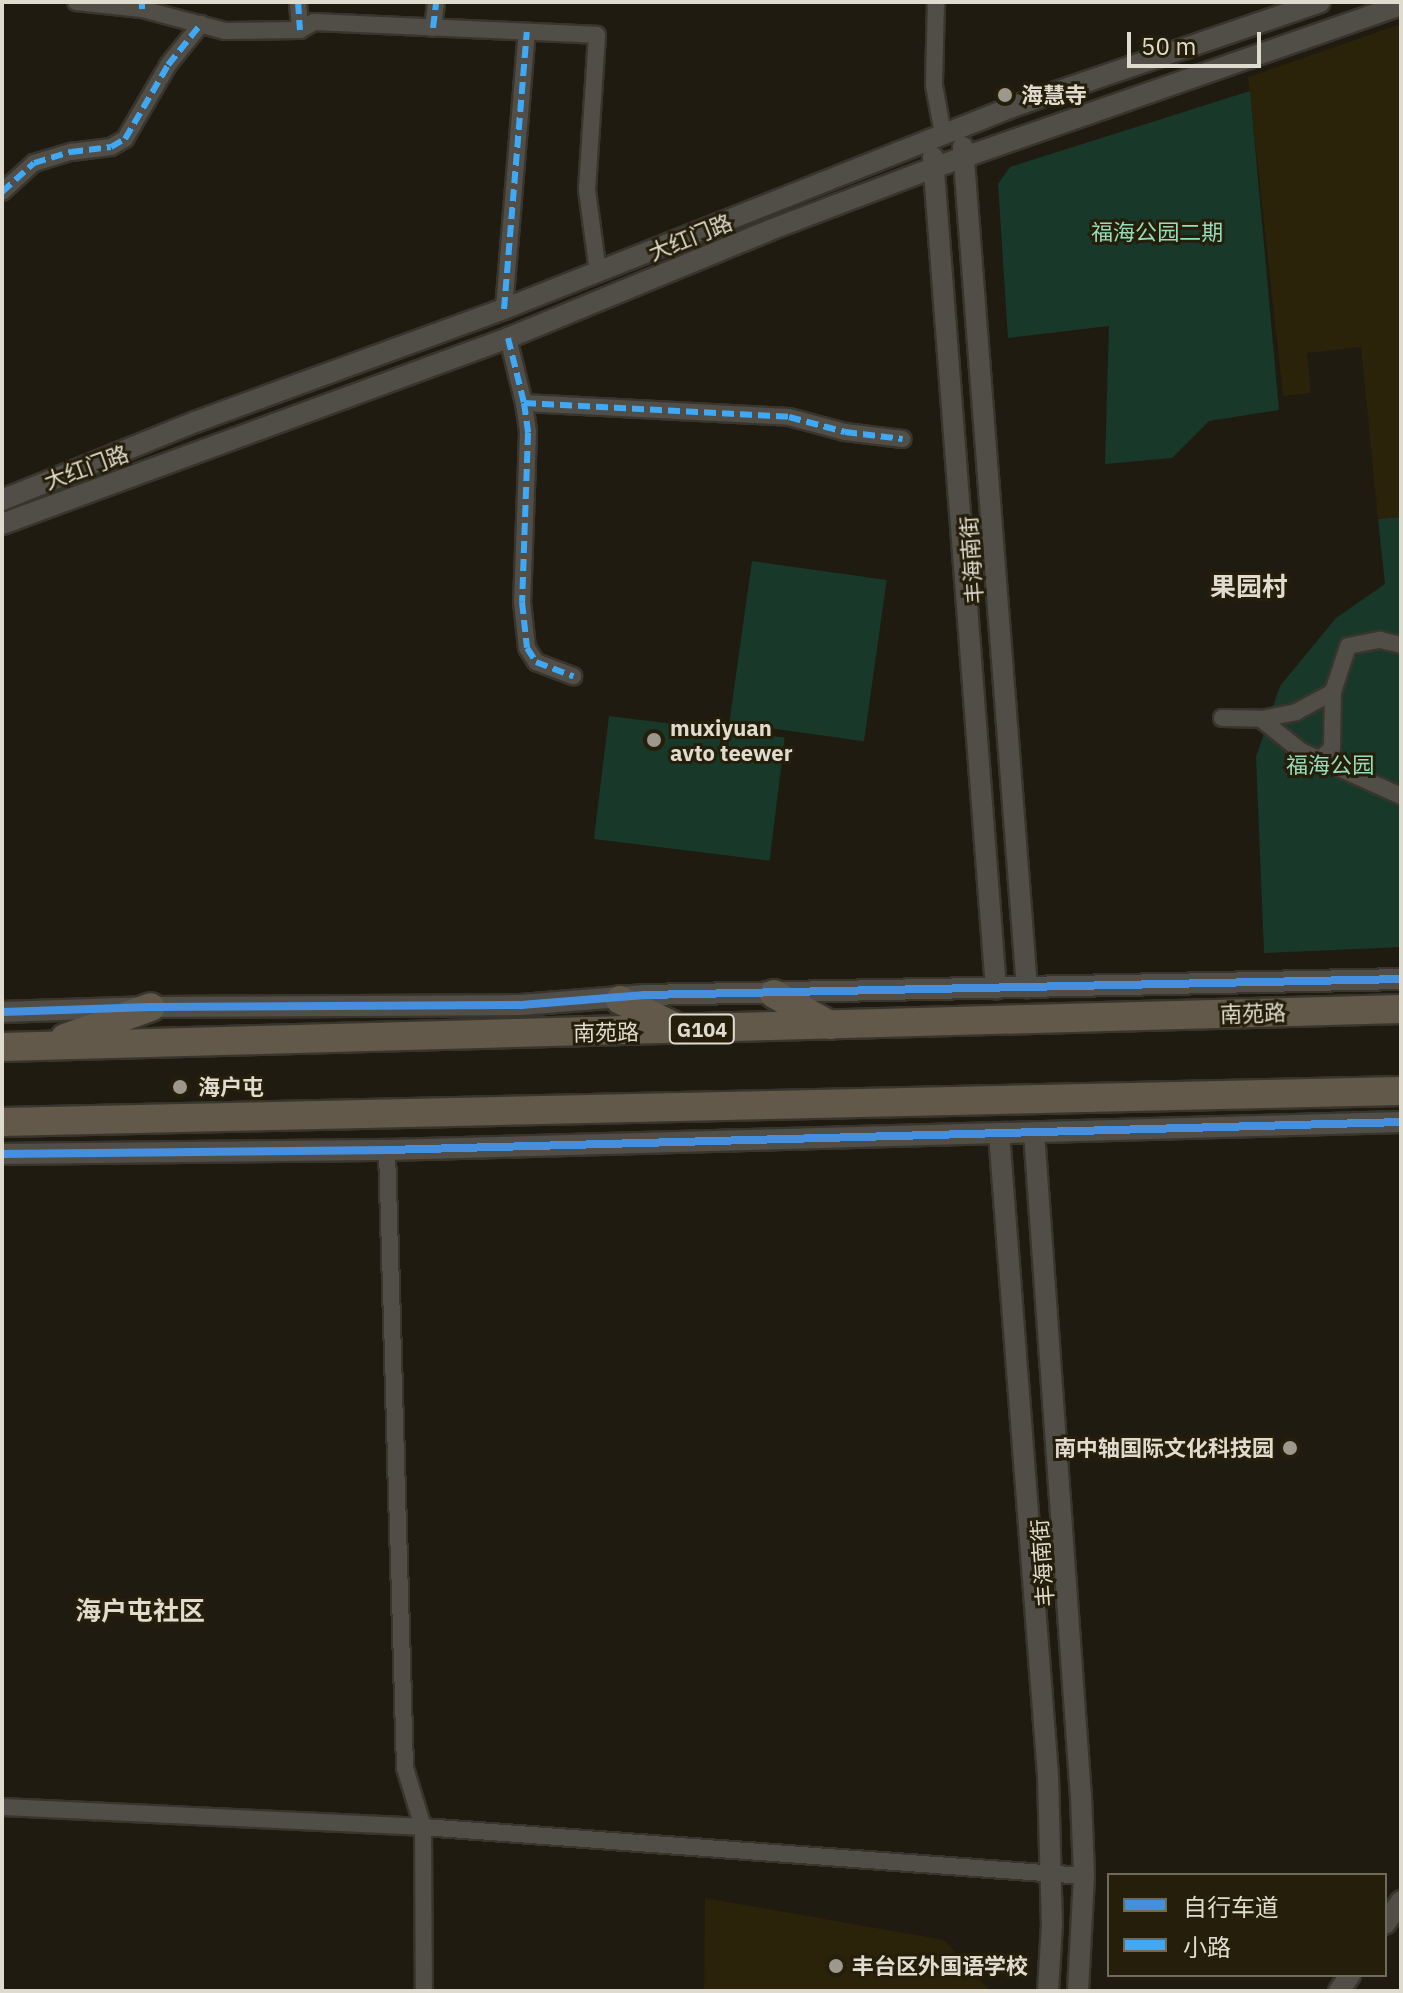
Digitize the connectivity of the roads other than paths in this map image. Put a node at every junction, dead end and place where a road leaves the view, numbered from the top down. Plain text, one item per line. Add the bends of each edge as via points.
1 (76, 2) edge
2 (298, 2) edge
3 (436, 2) edge
4 (936, 2) edge
5 (1320, 2) edge
6 (1401, 5) edge
7 (142, 6) edge
8 (201, 24) junction
9 (433, 28) junction
10 (300, 30) junction
11 (527, 32) junction
12 (945, 134) junction
13 (964, 157) junction
14 (933, 168) junction
15 (2, 192) edge
16 (598, 272) junction
17 (504, 309) junction
18 (508, 338) junction
19 (524, 403) junction
20 (903, 439) dead end
21 (2, 500) edge
22 (2, 524) edge
23 (1401, 645) edge
24 (573, 676) dead end
25 (1333, 692) junction
26 (1222, 718) dead end
27 (1261, 719) junction
28 (1322, 758) junction
29 (1401, 796) edge
30 (1401, 979) edge
31 (1027, 988) junction
32 (996, 989) junction
33 (774, 994) junction
34 (620, 1000) junction
35 (151, 1007) junction
36 (1401, 1009) edge
37 (2, 1012) edge
38 (831, 1026) junction
39 (682, 1030) junction
40 (43, 1046) junction
41 (2, 1047) edge
42 (1401, 1091) edge
43 (2, 1122) edge
44 (1401, 1122) edge
45 (1034, 1132) junction
46 (999, 1133) junction
47 (387, 1150) junction
48 (2, 1154) edge
49 (2, 1807) edge
50 (423, 1827) junction
51 (1051, 1874) junction
52 (1084, 1876) junction
53 (1401, 1901) edge
54 (1387, 1921) edge
55 (424, 1991) edge
56 (1048, 1991) edge
57 (1078, 1991) edge

1 - 7 street
2 - 10 street
3 - 9 street
4 - 12 street via 934,85
5 - 12 street, 大红门路
6 - 13 street, 大红门路
7 - 8 street
8 - 10 street via 225,31
8 - 15 street via 168,65 125,139 111,147 34,163
9 - 10 street via 314,22
9 - 11 street
11 - 16 street via 597,35 587,190
11 - 17 street
12 - 13 street, 丰海南街
12 - 14 street, 丰海南街
12 - 16 street, 大红门路
13 - 14 street, 大红门路
13 - 31 street, 丰海南街
14 - 18 street, 大红门路
14 - 32 street, 丰海南街
16 - 17 street, 大红门路
17 - 21 street, 大红门路 via 195,422
18 - 19 street
18 - 22 street, 大红门路
19 - 20 street via 789,417 845,432
19 - 24 street via 528,433 522,602 527,648 536,662
23 - 25 street via 1380,640 1348,646
25 - 27 street via 1296,712
25 - 28 street via 1332,748
26 - 27 street
27 - 28 street via 1289,744
28 - 29 street
30 - 31 street
31 - 32 street
32 - 33 street
33 - 34 street via 645,995
33 - 38 highway
34 - 35 street
34 - 39 highway
35 - 37 street
35 - 40 highway
36 - 38 highway, 南苑路 / G104
38 - 39 highway, 南苑路 / G104
39 - 40 highway, 南苑路 / G104
40 - 41 highway, 南苑路 / G104
42 - 43 highway
44 - 45 street
45 - 46 street
45 - 52 street, 丰海南街
46 - 47 street
46 - 51 street, 丰海南街
47 - 48 street
47 - 50 street via 405,1768
49 - 50 street
50 - 51 street
50 - 55 street
51 - 52 street
51 - 56 street, 丰海南街
52 - 57 street, 丰海南街
53 - 54 street

